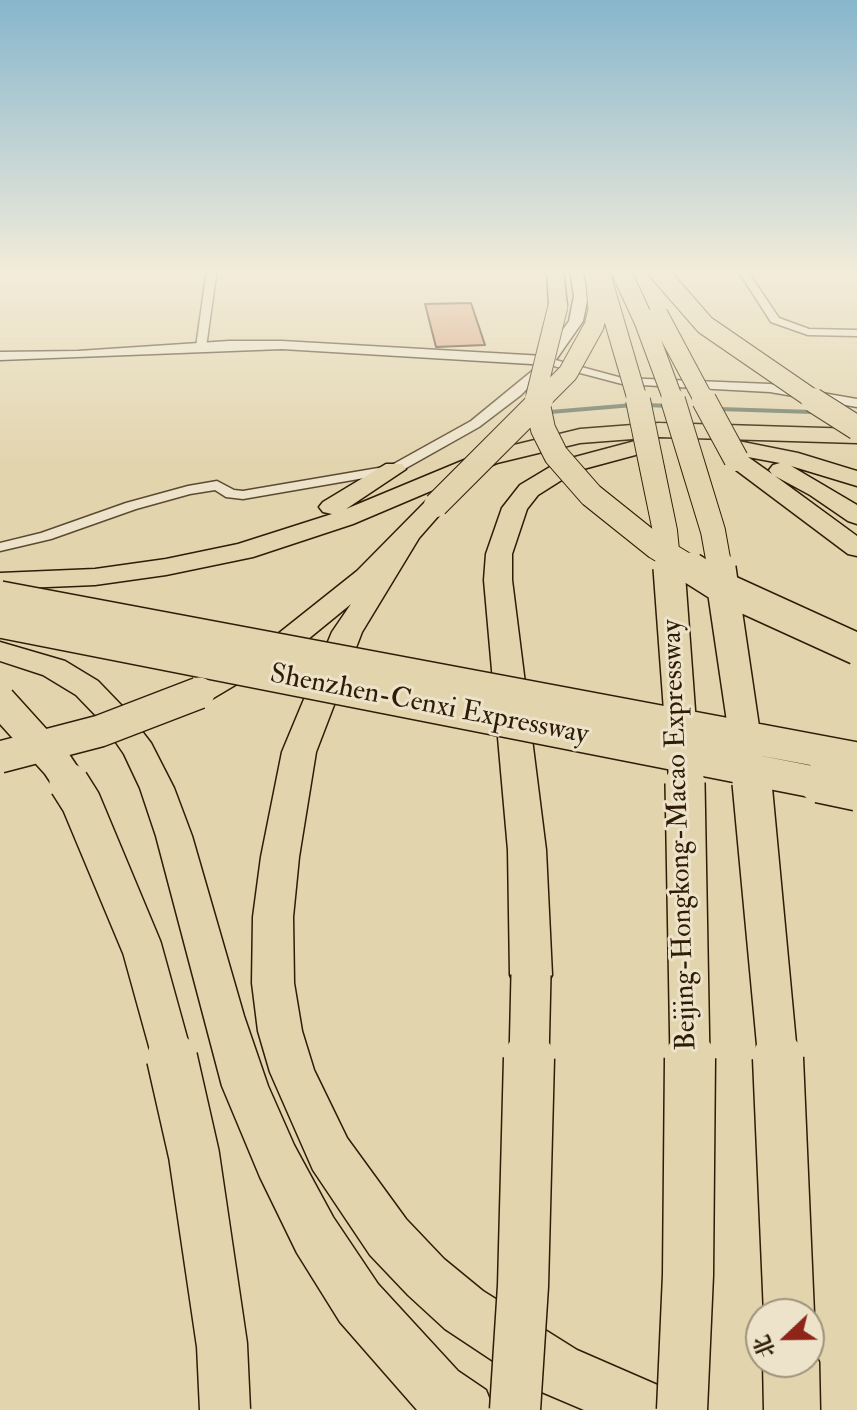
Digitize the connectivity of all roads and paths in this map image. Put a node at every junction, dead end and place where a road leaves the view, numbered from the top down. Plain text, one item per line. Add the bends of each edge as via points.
1 (203, 335) edge
2 (551, 335) edge
3 (566, 335) edge
4 (590, 335) edge
5 (620, 335) edge
6 (649, 335) edge
7 (670, 335) edge
8 (718, 335) edge
9 (201, 347) junction
10 (0, 356) edge
11 (548, 361) junction
12 (857, 403) edge
13 (857, 428) edge
14 (857, 436) edge
15 (716, 445) junction
16 (394, 469) junction
17 (857, 479) edge
18 (857, 516) edge
19 (407, 539) junction
20 (0, 547) edge
21 (857, 548) edge
22 (166, 567) junction
23 (0, 581) edge
24 (0, 597) edge
25 (0, 622) edge
26 (857, 649) edge
27 (0, 651) edge
28 (0, 701) edge
29 (0, 757) edge
30 (857, 758) edge
31 (857, 791) edge
32 (788, 1298) edge
33 (791, 1378) edge
34 (225, 1410) edge
35 (466, 1410) edge
36 (515, 1410) edge
37 (649, 1410) edge
38 (682, 1410) edge
39 (792, 1410) edge

1 - 9 street
2 - 26 highway, bridge via 536,395 543,429 556,455 591,495 656,547 721,587
3 - 11 street
4 - 19 highway, bridge via 550,394
5 - 38 highway, Beijing-Hongkong-Macao Expressway, bridge via 648,438 665,531 684,762 690,1012
6 - 32 highway, Beijing-Hongkong-Macao Expressway, bridge via 713,531 733,645 776,1032
7 - 21 highway, bridge via 736,459
8 - 13 highway, bridge
9 - 10 street
9 - 11 street via 282,345
11 - 12 street via 622,381 770,388
11 - 16 street via 475,424
14 - 22 highway via 659,430 555,440 489,458 290,537
15 - 17 highway via 790,458
15 - 18 highway via 797,478
15 - 36 highway, bridge via 640,447 568,466 529,490 515,508 499,554 520,769 531,975
16 - 20 street via 243,495 217,485 188,490
16 - 22 highway via 304,521
19 - 29 highway, bridge via 285,643 199,693 100,731
19 - 37 highway via 347,632 299,752 273,917 273,983 280,1031 292,1072 330,1154 388,1237 426,1277 464,1310 524,1349
22 - 23 highway
24 - 30 highway, Shenzhen-Cenxi Expressway, bridge
25 - 31 highway, Shenzhen-Cenxi Expressway, bridge
27 - 35 highway via 54,668 87,688 139,751 174,836 245,1086 277,1161 315,1235 359,1303 438,1391
28 - 34 highway, bridge via 57,764 81,802 142,948 194,1155 222,1345
33 - 39 highway

